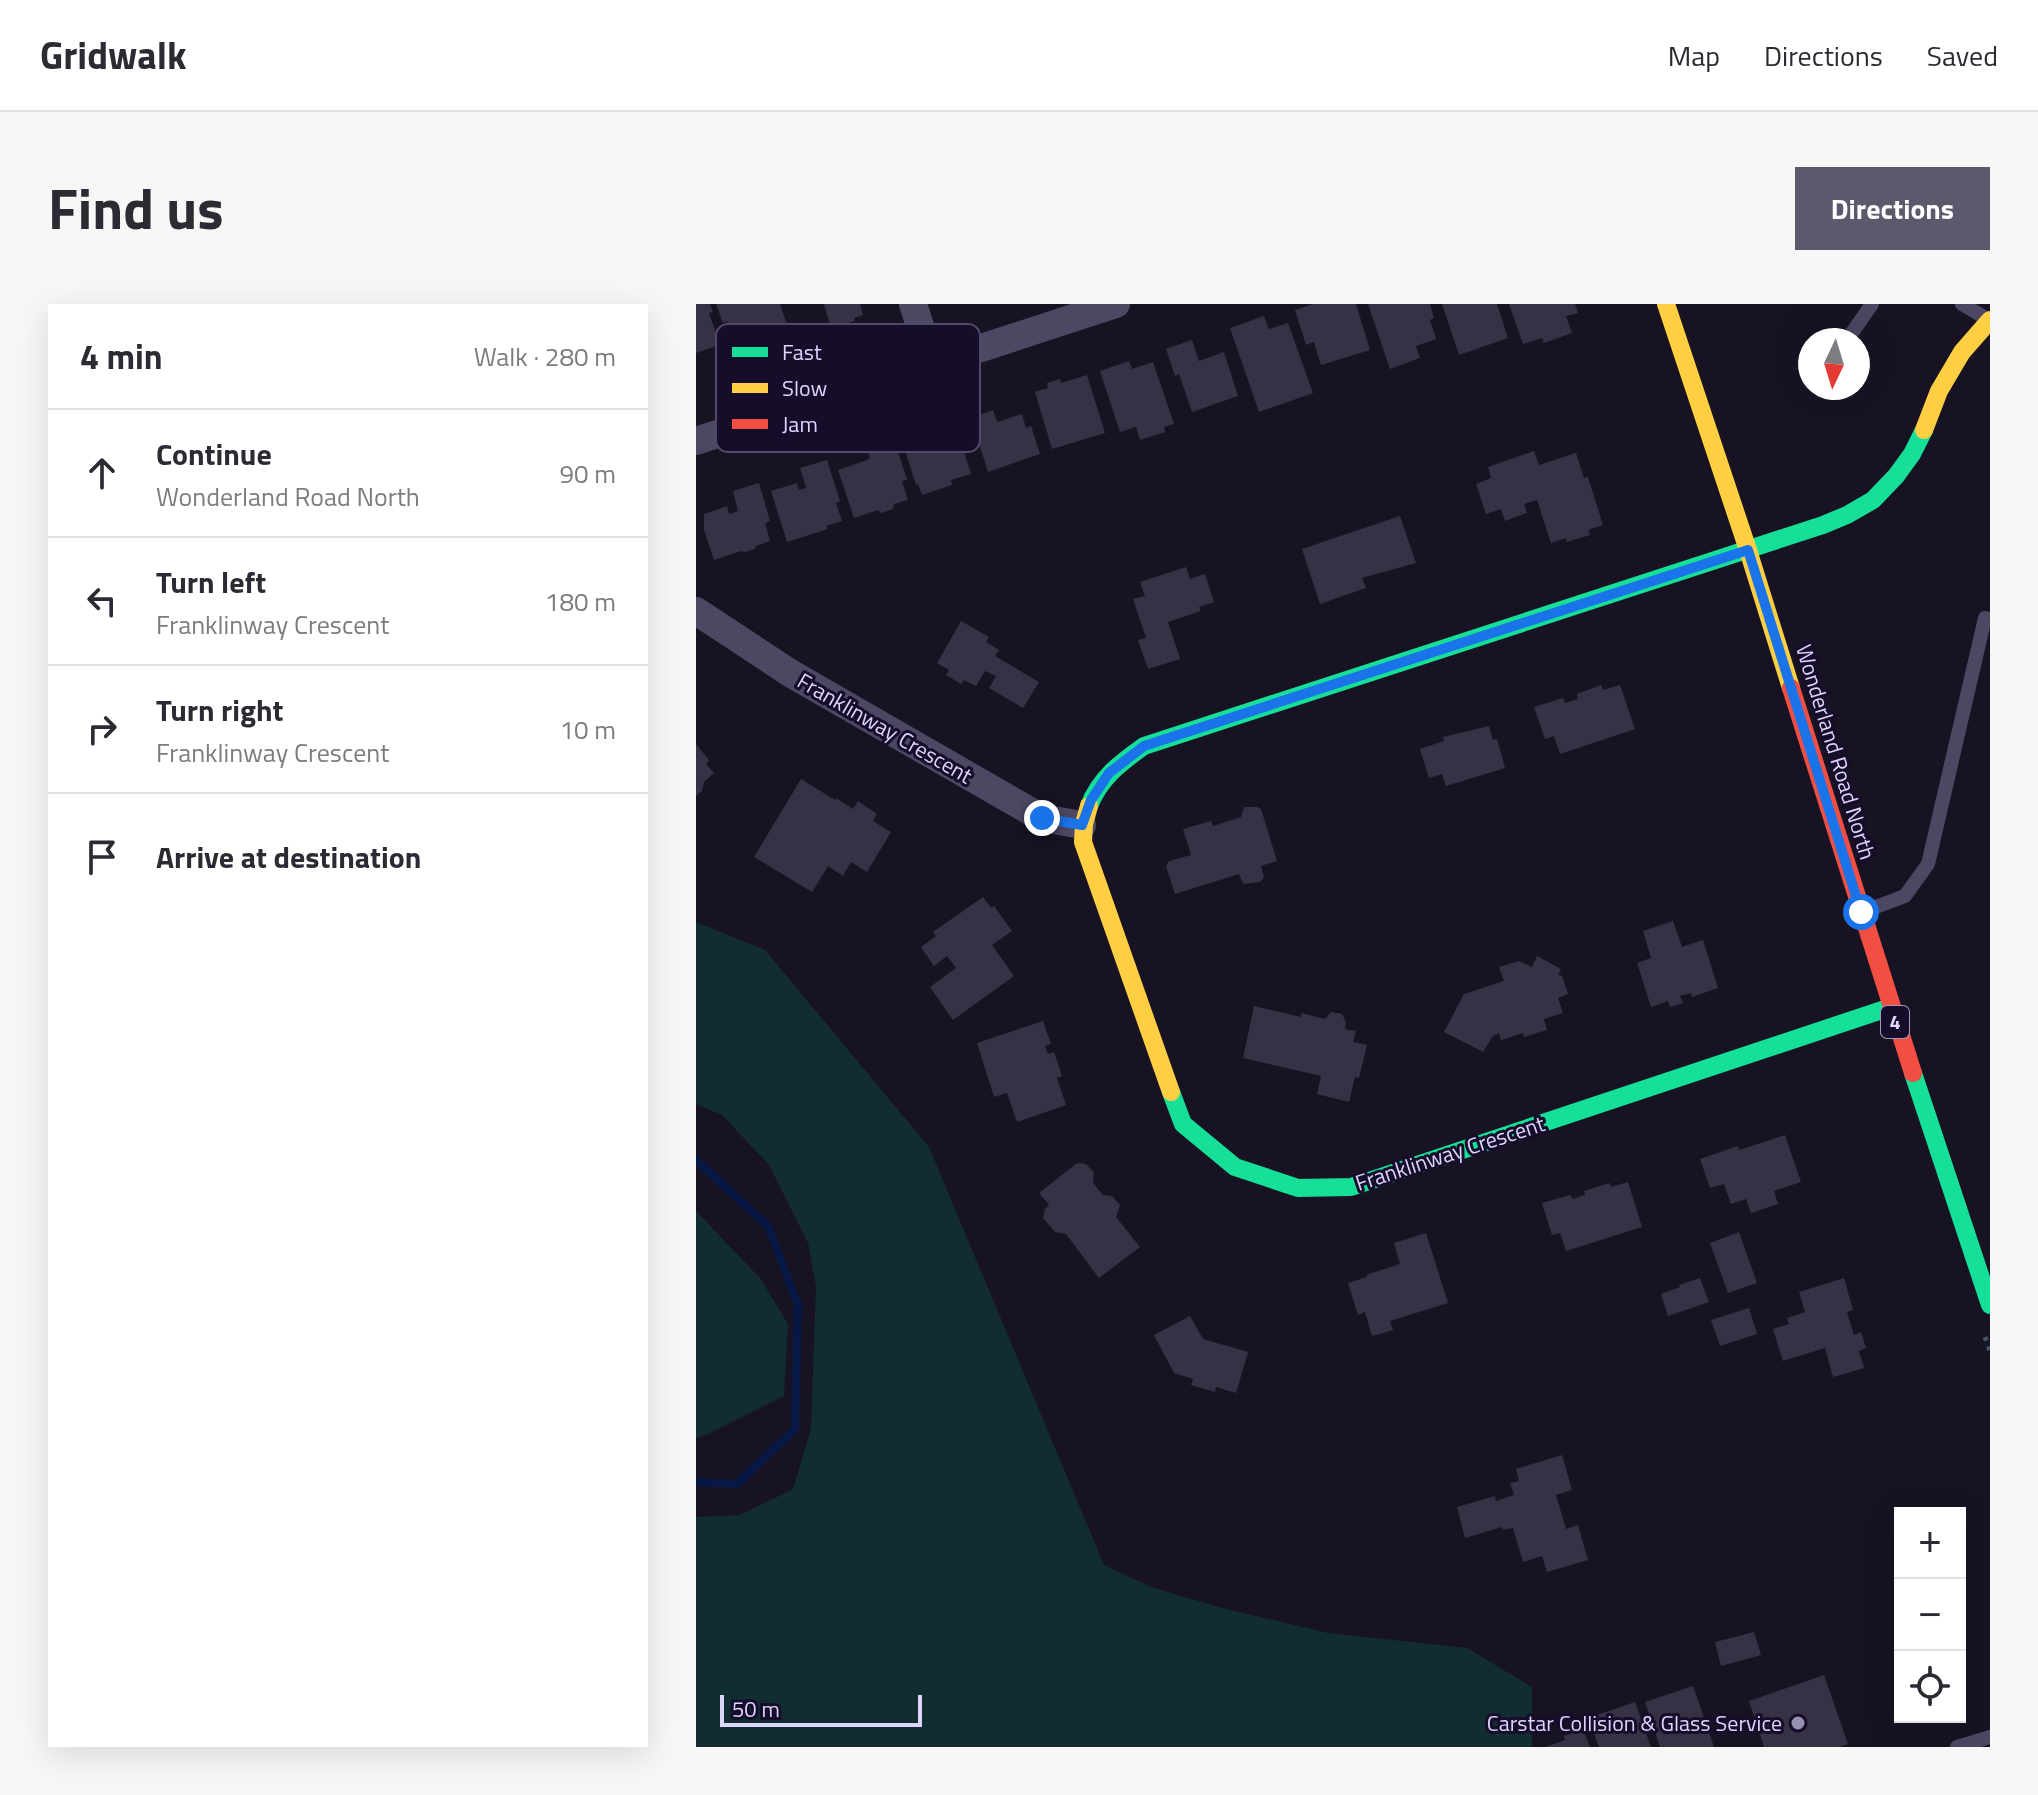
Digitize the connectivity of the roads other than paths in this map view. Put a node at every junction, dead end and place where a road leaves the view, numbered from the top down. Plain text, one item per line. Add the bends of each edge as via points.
1 (913, 304) edge
2 (1116, 304) edge
3 (1666, 304) edge
4 (1872, 304) edge
5 (1962, 304) edge
6 (1990, 320) edge
7 (919, 324) edge
8 (1855, 328) edge
9 (980, 348) edge
10 (716, 434) edge
11 (696, 441) edge
12 (1748, 550) junction
13 (696, 611) edge
14 (1990, 619) edge
15 (1082, 825) junction
16 (1861, 912) junction
17 (1891, 1007) junction
18 (1982, 1252) edge
19 (1990, 1305) edge
20 (1990, 1737) edge
21 (1957, 1747) edge

1 - 7 street
2 - 9 street
3 - 12 street, Wonderland Road North / 4
4 - 8 lane
5 - 6 lane
6 - 12 street via 1946,378 1912,454 1873,500 1823,525
10 - 11 street
12 - 15 street via 1144,746 1109,773
12 - 16 street, Wonderland Road North / 4
13 - 15 street, Franklinway Crescent via 790,673 1042,818
14 - 16 lane via 1985,618 1928,864 1905,896
15 - 17 street, Franklinway Crescent via 1083,842 1183,1124 1235,1167 1298,1188 1351,1187
16 - 17 street, Wonderland Road North / 4
17 - 18 street, Wonderland Road North / 4
18 - 19 street, Wonderland Road North / 4
20 - 21 lane

